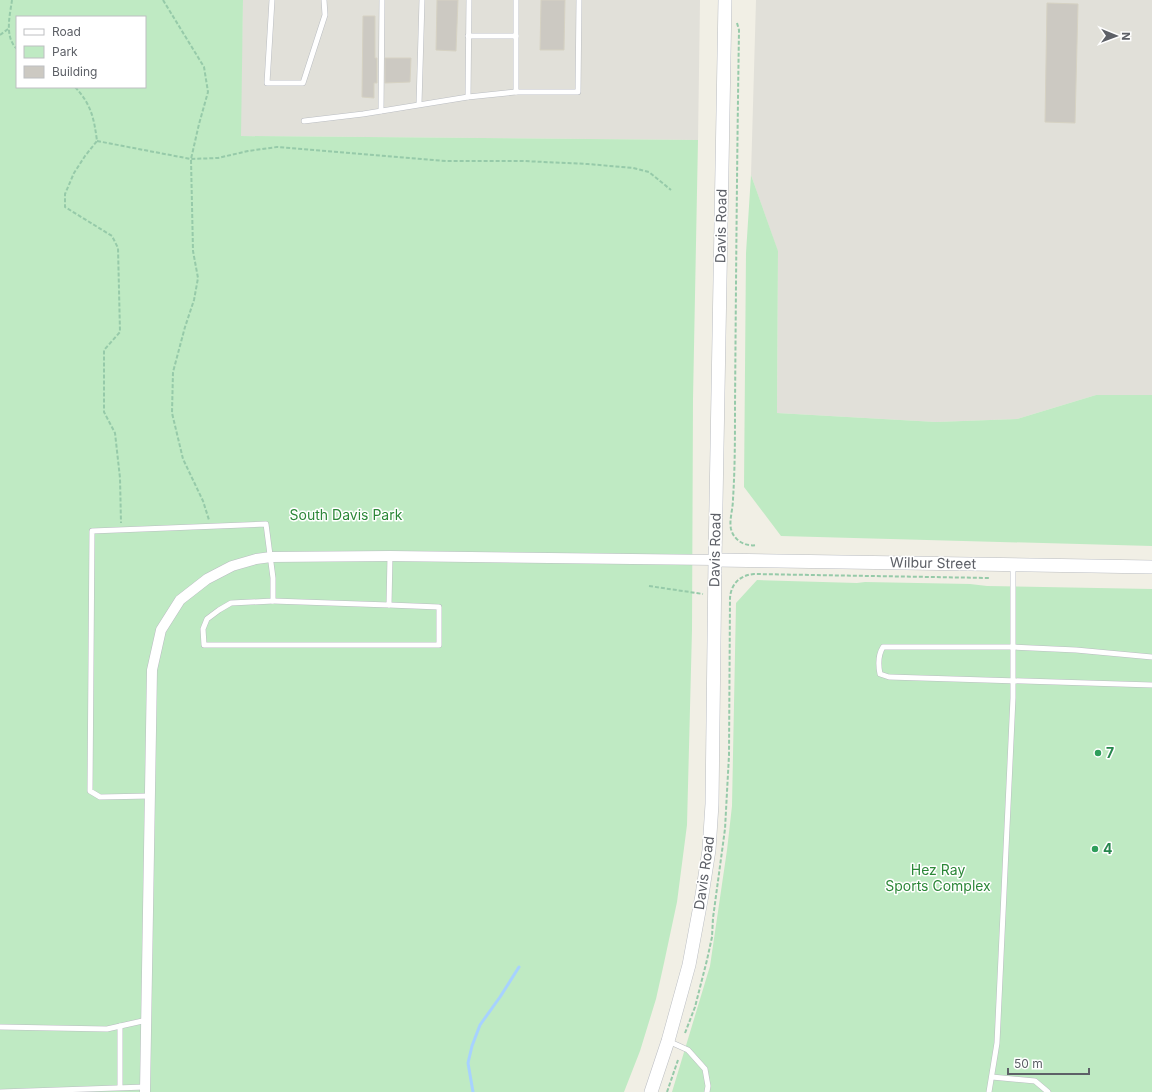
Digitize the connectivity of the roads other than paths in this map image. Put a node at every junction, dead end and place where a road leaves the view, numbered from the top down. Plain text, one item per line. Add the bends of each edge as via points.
1 (272, 0) edge
2 (324, 0) edge
3 (382, 0) edge
4 (422, 0) edge
5 (469, 0) edge
6 (516, 0) edge
7 (579, 0) edge
8 (725, 0) edge
9 (468, 36) junction
10 (516, 36) junction
11 (516, 92) junction
12 (468, 97) junction
13 (419, 104) junction
14 (381, 111) junction
15 (304, 121) dead end
16 (390, 556) junction
17 (271, 557) junction
18 (715, 560) junction
19 (1013, 565) junction
20 (1152, 567) edge
21 (272, 602) junction
22 (389, 605) junction
23 (1013, 648) junction
24 (1152, 657) edge
25 (1013, 681) junction
26 (1152, 685) edge
27 (150, 796) junction
28 (146, 1020) junction
29 (120, 1026) junction
30 (0, 1027) edge
31 (668, 1041) junction
32 (992, 1077) junction
33 (120, 1087) junction
34 (145, 1089) edge
35 (0, 1092) edge
36 (651, 1092) edge
37 (707, 1092) edge
38 (989, 1092) edge
39 (1048, 1092) edge

1 - 2 lane via 268,83 303,83 325,15
3 - 14 lane
4 - 13 lane
5 - 9 lane
6 - 10 lane
7 - 11 lane via 578,92
8 - 18 street, Davis Road
9 - 10 lane
9 - 12 lane
10 - 11 lane
11 - 12 lane
12 - 13 lane
13 - 14 lane
14 - 15 lane
16 - 17 street
16 - 18 street
16 - 22 lane
17 - 21 lane
17 - 27 street via 232,566 207,579 180,600 161,630 152,670
17 - 27 lane via 266,524 92,531 90,791 100,797
18 - 19 street, Wilbur Street
18 - 31 street, Davis Road via 712,804 709,850 689,965
19 - 20 street, Wilbur Street
19 - 23 lane
21 - 22 lane
21 - 22 lane via 231,602 218,610 207,618 203,629 204,645 439,645 439,607
23 - 24 lane via 1076,650
23 - 25 lane
23 - 25 lane via 884,646 880,652 878,666 880,674 889,677
25 - 26 lane
25 - 32 lane via 1001,971 997,1043
27 - 28 street
28 - 29 lane
28 - 34 street
29 - 30 lane via 107,1029
29 - 33 lane
31 - 36 street, Davis Road
31 - 37 lane via 688,1050 705,1069
32 - 38 lane
32 - 39 lane via 1035,1081
33 - 34 lane
33 - 35 lane

